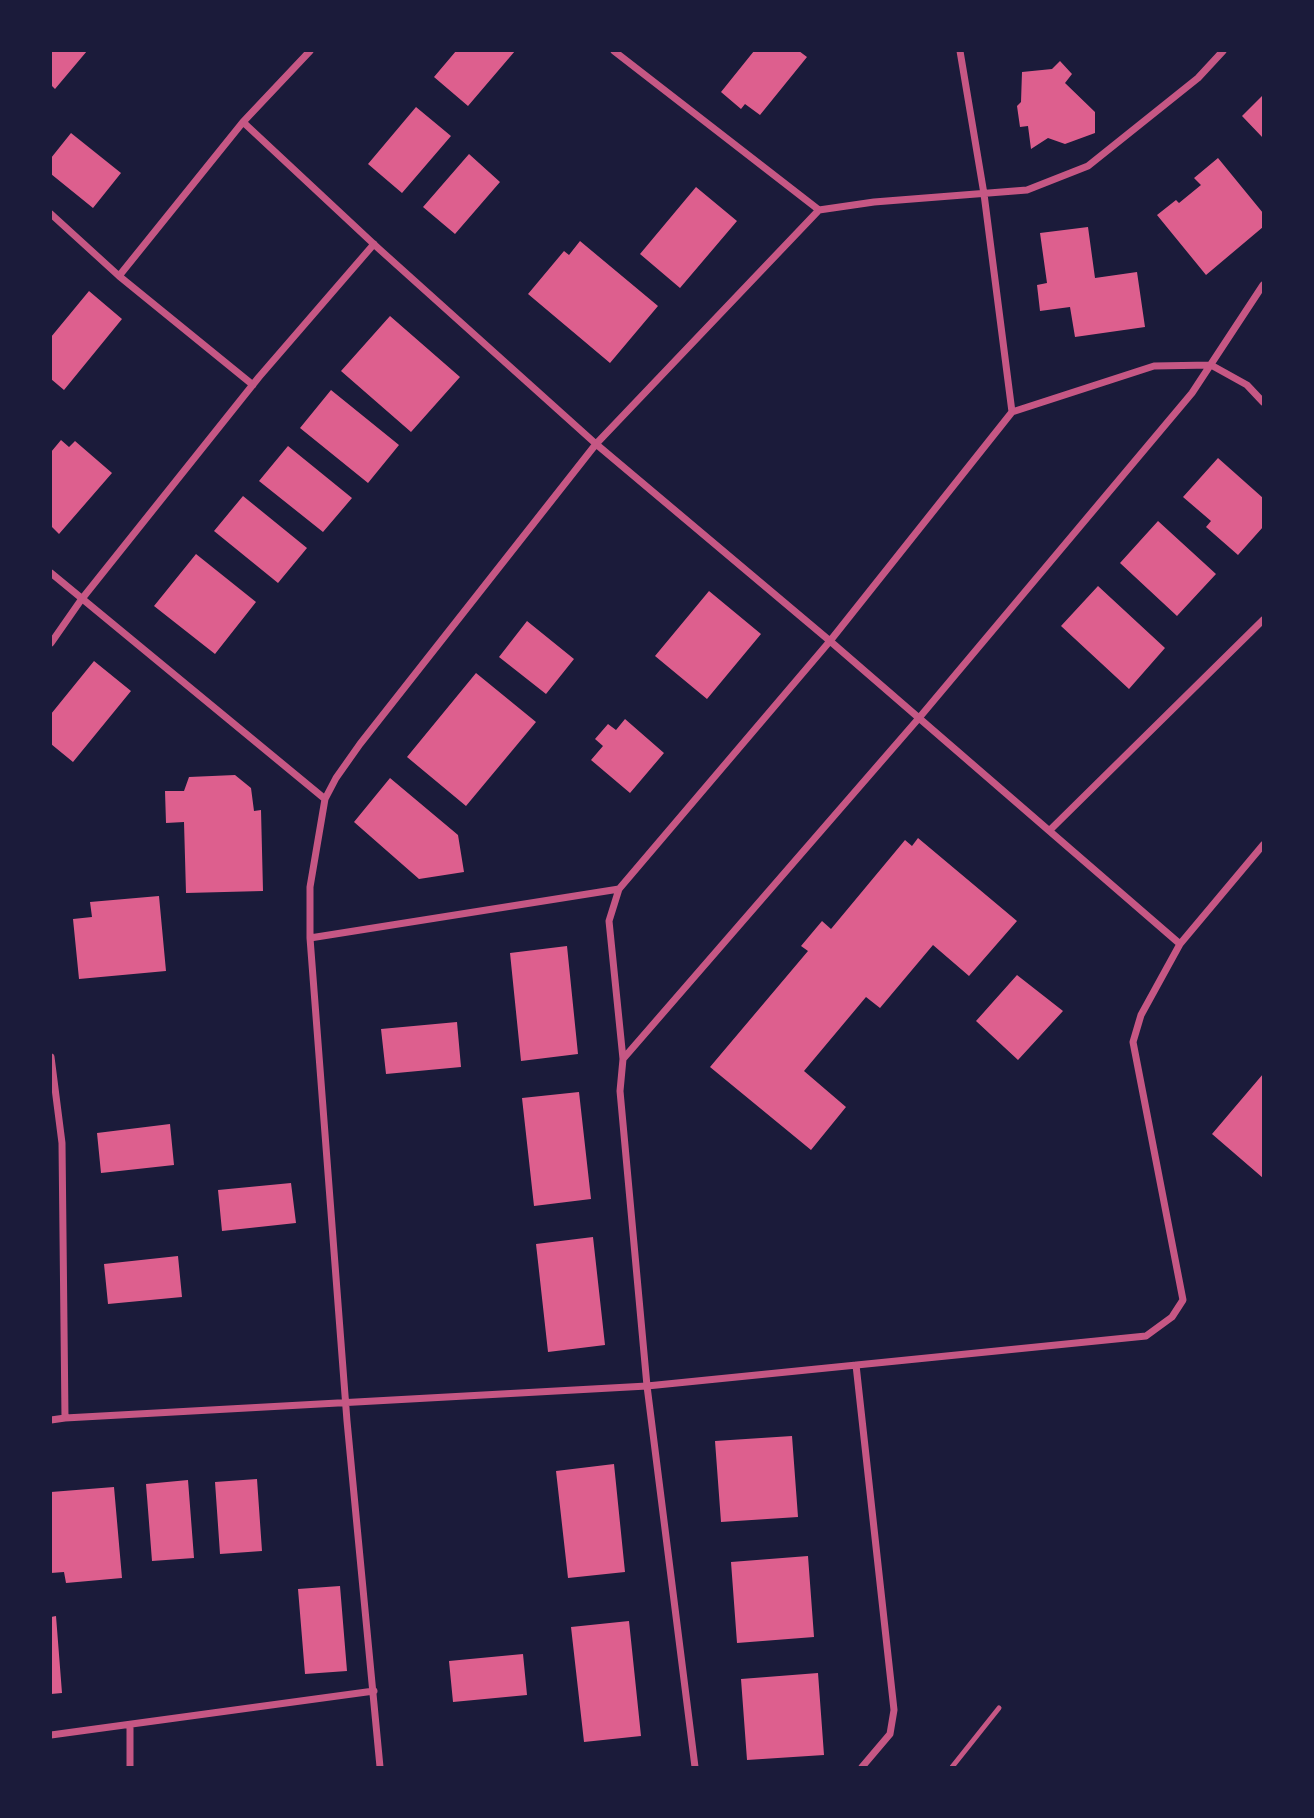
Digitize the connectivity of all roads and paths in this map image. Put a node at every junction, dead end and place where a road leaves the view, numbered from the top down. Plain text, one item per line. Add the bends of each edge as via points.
1 (310, 51) edge
2 (614, 51) edge
3 (960, 51) edge
4 (1223, 51) edge
5 (243, 122) junction
6 (984, 194) junction
7 (819, 210) junction
8 (51, 214) edge
9 (374, 244) junction
10 (119, 276) junction
11 (1263, 285) edge
12 (1211, 365) junction
13 (253, 385) junction
14 (1263, 402) edge
15 (1012, 412) junction
16 (596, 444) junction
17 (51, 573) edge
18 (81, 600) junction
19 (1263, 620) edge
20 (830, 641) junction
21 (51, 643) edge
22 (919, 718) junction
23 (325, 799) junction
24 (1049, 830) junction
25 (1263, 845) edge
26 (620, 889) junction
27 (310, 938) junction
28 (1180, 944) junction
29 (51, 1057) edge
30 (623, 1059) junction
31 (62, 1143) junction
32 (51, 1144) edge
33 (856, 1365) junction
34 (647, 1386) junction
35 (345, 1402) junction
36 (65, 1418) junction
37 (51, 1420) edge
38 (374, 1691) junction
39 (999, 1708) dead end
40 (130, 1725) junction
41 (51, 1735) edge
42 (130, 1767) edge
43 (380, 1767) edge
44 (695, 1767) edge
45 (862, 1767) edge
46 (952, 1767) edge

1 - 5 street
2 - 7 street
3 - 6 street
4 - 6 street via 1198,78 1088,166 1027,190
5 - 9 street
5 - 10 street
6 - 7 street
6 - 15 street
7 - 16 street
8 - 10 street
9 - 13 street
9 - 16 street
10 - 13 street
11 - 12 street
12 - 14 street via 1247,386
12 - 15 street via 1154,366
12 - 22 street
13 - 18 street
15 - 20 street
16 - 20 street
16 - 23 street via 360,744
17 - 18 street
18 - 21 street
18 - 23 street
19 - 24 street
20 - 22 street
20 - 26 street
22 - 24 street
22 - 30 street
23 - 27 street via 310,887
24 - 28 street
25 - 28 street
26 - 27 street
26 - 30 street via 609,921
27 - 35 street
28 - 33 street via 1141,1015 1133,1042 1182,1300 1172,1317 1146,1336
29 - 31 street
30 - 34 street via 620,1091
31 - 32 street
31 - 36 street
33 - 34 street
33 - 45 street via 894,1710 890,1734
34 - 35 street
34 - 44 street
35 - 36 street
35 - 38 street
36 - 37 street
38 - 40 street
38 - 43 street
39 - 46 lane
40 - 41 street
40 - 42 street

